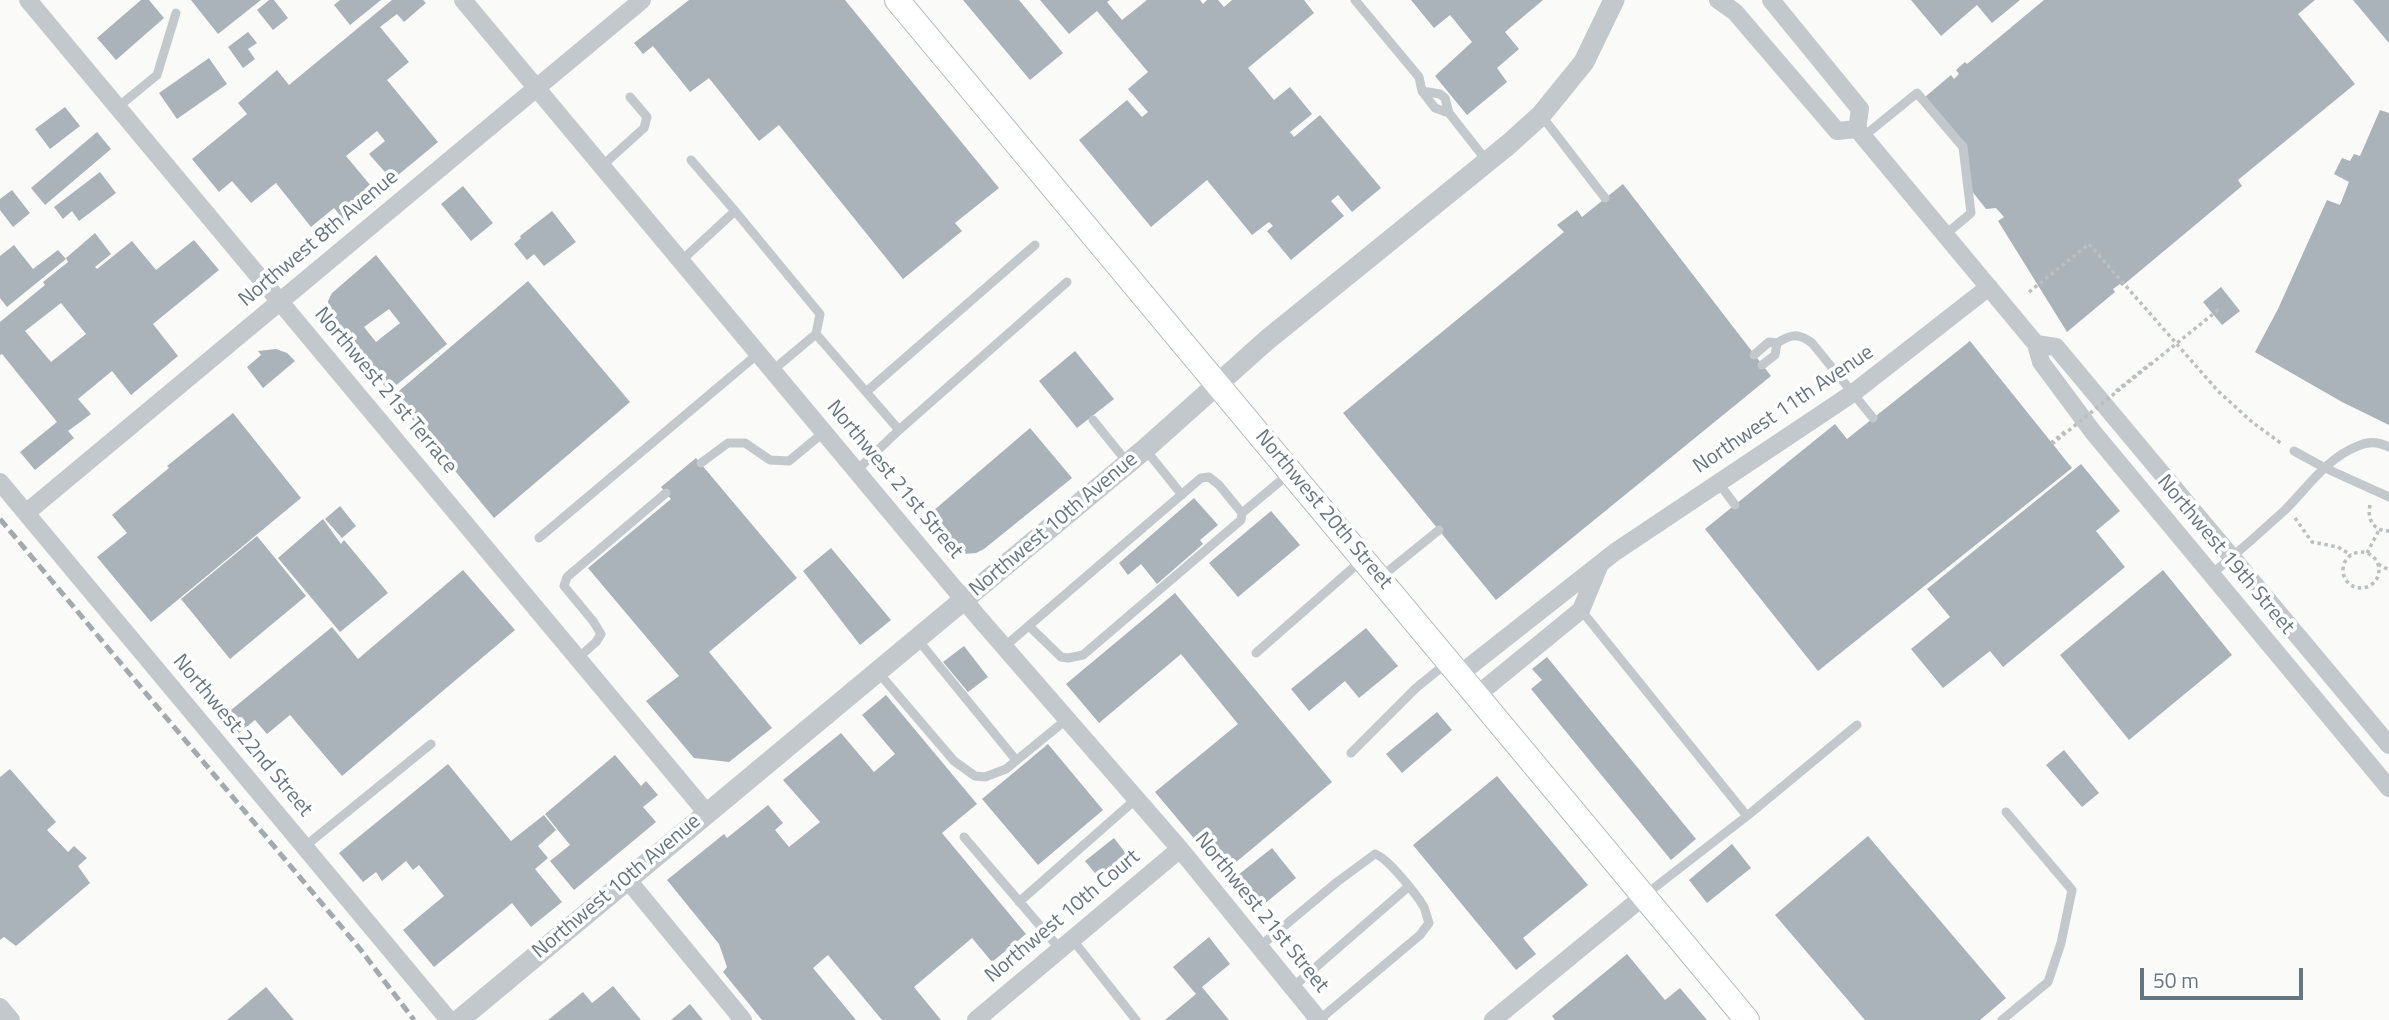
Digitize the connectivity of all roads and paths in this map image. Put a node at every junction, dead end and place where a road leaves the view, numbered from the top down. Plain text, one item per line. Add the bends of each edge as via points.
1 (28, 0) edge
2 (463, 0) edge
3 (642, 0) edge
4 (897, 0) edge
5 (1355, 0) edge
6 (1614, 0) edge
7 (1718, 0) edge
8 (1771, 0) edge
9 (176, 13) dead end
10 (537, 86) junction
11 (631, 97) dead end
12 (118, 107) junction
13 (1541, 115) junction
14 (1861, 132) junction
15 (691, 160) dead end
16 (1487, 162) junction
17 (603, 165) junction
18 (1605, 198) dead end
19 (735, 211) junction
20 (1946, 234) junction
21 (1035, 245) dead end
22 (682, 260) junction
23 (1067, 282) dead end
24 (1989, 287) junction
25 (2029, 292) dead end
26 (280, 301) junction
27 (2217, 310) dead end
28 (816, 334) junction
29 (1777, 344) junction
30 (2036, 344) junction
31 (759, 353) junction
32 (1754, 355) dead end
33 (2151, 363) dead end
34 (1762, 365) dead end
35 (773, 370) junction
36 (1218, 384) junction
37 (866, 392) junction
38 (1853, 393) junction
39 (2109, 397) dead end
40 (1873, 418) dead end
41 (1093, 420) dead end
42 (2074, 425) dead end
43 (899, 430) junction
44 (824, 432) junction
45 (2389, 447) edge
46 (1146, 449) junction
47 (2294, 451) joint
48 (701, 463) dead end
49 (1128, 463) junction
50 (2325, 468) junction
51 (856, 471) junction
52 (1292, 472) junction
53 (0, 482) edge
54 (1718, 482) junction
55 (666, 493) dead end
56 (1182, 495) junction
57 (2389, 497) edge
58 (2370, 503) dead end
59 (1735, 505) dead end
60 (26, 513) junction
61 (1242, 513) junction
62 (2295, 517) dead end
63 (1439, 530) dead end
64 (2379, 530) junction
65 (2389, 531) edge
66 (539, 538) dead end
67 (2367, 553) junction
68 (2351, 555) junction
69 (2231, 558) junction
70 (1363, 559) junction
71 (1600, 564) junction
72 (2378, 564) junction
73 (2389, 570) edge
74 (2212, 574) junction
75 (1380, 578) junction
76 (964, 600) junction
77 (1581, 610) junction
78 (1029, 626) junction
79 (917, 638) junction
80 (1004, 647) junction
81 (1256, 653) dead end
82 (578, 658) junction
83 (1455, 668) junction
84 (877, 671) junction
85 (1477, 695) junction
86 (1067, 719) junction
87 (1857, 725) dead end
88 (431, 744) dead end
89 (2389, 745) edge
90 (1350, 753) dead end
91 (1016, 760) junction
92 (2389, 788) edge
93 (1136, 799) junction
94 (706, 812) junction
95 (2006, 812) dead end
96 (1748, 816) junction
97 (964, 837) dead end
98 (304, 847) junction
99 (1180, 849) junction
100 (627, 879) junction
101 (1408, 887) junction
102 (1644, 896) junction
103 (1019, 902) junction
104 (1066, 944) junction
105 (1259, 947) junction
106 (1293, 987) junction
107 (0, 1007) edge
108 (11, 1020) edge
109 (449, 1020) edge
110 (459, 1020) edge
111 (743, 1020) edge
112 (976, 1020) edge
113 (1136, 1020) edge
114 (1319, 1020) edge
115 (1493, 1020) edge
116 (1747, 1020) edge
117 (2002, 1020) edge

1 - 12 street, Northwest 21st Terrace
2 - 10 street, Northwest 21st Street
3 - 10 street, Northwest 8th Avenue
4 - 36 main road, Northwest 20th Street
5 - 16 lane via 1419,77 1422,91 1445,98 1449,113
6 - 13 street, Northwest 10th Avenue via 1584,62
7 - 14 street via 1735,12 1837,131
8 - 14 street, Northwest 19th Street via 1860,109
9 - 12 lane via 157,75
10 - 17 street, Northwest 21st Street
10 - 26 street, Northwest 8th Avenue
11 - 17 lane via 647,117 644,128
12 - 26 street, Northwest 21st Terrace
13 - 16 street, Northwest 10th Avenue
13 - 18 lane
14 - 20 street, Northwest 19th Street
14 - 20 lane via 1917,93 1963,147 1971,213
15 - 19 lane
16 - 36 street, Northwest 10th Avenue
17 - 22 street, Northwest 21st Street
19 - 22 lane
19 - 28 lane via 820,314
20 - 24 street, Northwest 19th Street
21 - 37 lane
22 - 31 street, Northwest 21st Street
23 - 43 lane
24 - 30 street, Northwest 19th Street
24 - 38 street, Northwest 11th Avenue
25 - 47 path via 2090,244 2218,391
26 - 60 street, Northwest 8th Avenue
26 - 82 street, Northwest 21st Terrace
27 - 42 path, bridge via 2052,443
28 - 35 lane
28 - 37 lane
29 - 32 lane via 1769,342
29 - 34 lane via 1775,355
29 - 38 lane via 1788,336 1804,337
30 - 69 street, Northwest 19th Street via 2056,347
30 - 74 street, Northwest 19th Street via 2041,362 2082,418
31 - 35 street, Northwest 21st Street
31 - 66 lane
33 - 39 path
35 - 44 street, Northwest 21st Street
36 - 46 street, Northwest 10th Avenue
36 - 52 main road, Northwest 20th Street
37 - 43 lane
38 - 40 lane
38 - 54 street, Northwest 11th Avenue
41 - 49 lane
43 - 51 lane
44 - 48 lane via 789,461 770,460 745,443 728,443
44 - 51 street, Northwest 21st Street
45 - 50 lane via 2375,442 2355,446
46 - 49 street, Northwest 10th Avenue
46 - 56 lane
47 - 50 lane
49 - 76 street, Northwest 10th Avenue
50 - 57 lane
50 - 69 lane
51 - 76 street, Northwest 21st Street
52 - 61 lane
52 - 70 main road, Northwest 20th Street
53 - 60 street, Northwest 22nd Street
54 - 59 lane
54 - 71 street, Northwest 11th Avenue
55 - 82 lane via 567,577 564,586 601,634
56 - 61 lane via 1201,478 1209,477
56 - 78 lane
58 - 64 path via 2368,517
60 - 98 street, Northwest 22nd Street
61 - 78 lane via 1241,520 1083,655 1061,657
62 - 68 path via 2312,542
63 - 75 lane
64 - 65 path
64 - 67 path
67 - 68 path
67 - 72 path
68 - 72 path via 2344,564 2344,576 2356,588 2367,588 2376,581
69 - 74 lane
69 - 89 street, Northwest 19th Street
70 - 75 main road, Northwest 20th Street
70 - 81 lane
71 - 77 street
71 - 83 street, Northwest 11th Avenue
72 - 73 path
74 - 92 street, Northwest 19th Street
75 - 83 main road, Northwest 20th Street
76 - 79 street, Northwest 10th Avenue
76 - 80 street, Northwest 21st Street
77 - 85 street
77 - 96 lane
78 - 80 lane
79 - 84 street, Northwest 10th Avenue
79 - 91 lane
80 - 86 street, Northwest 21st Street
82 - 94 street, Northwest 21st Terrace
83 - 85 main road, Northwest 20th Street
83 - 90 lane via 1416,688
84 - 91 lane via 954,761 975,776 1006,769
84 - 94 street, Northwest 10th Avenue
85 - 102 main road, Northwest 20th Street
86 - 91 lane
86 - 93 street, Northwest 21st Street
87 - 96 lane
88 - 98 lane
93 - 99 street, Northwest 21st Street
93 - 103 lane
94 - 100 street, Northwest 10th Avenue
95 - 117 lane via 2072,890 2048,982
96 - 102 lane
97 - 103 lane
98 - 109 street, Northwest 22nd Street
99 - 104 street, Northwest 10th Court
99 - 105 street, Northwest 21st Street
100 - 110 street, Northwest 10th Avenue
100 - 111 street
101 - 105 lane via 1382,856 1375,854
101 - 106 lane
101 - 114 lane via 1429,923
102 - 115 street
102 - 116 main road, Northwest 20th Street
103 - 104 lane
104 - 112 street, Northwest 10th Court
104 - 113 lane
105 - 106 street, Northwest 21st Street
106 - 114 street, Northwest 21st Street
107 - 108 street

